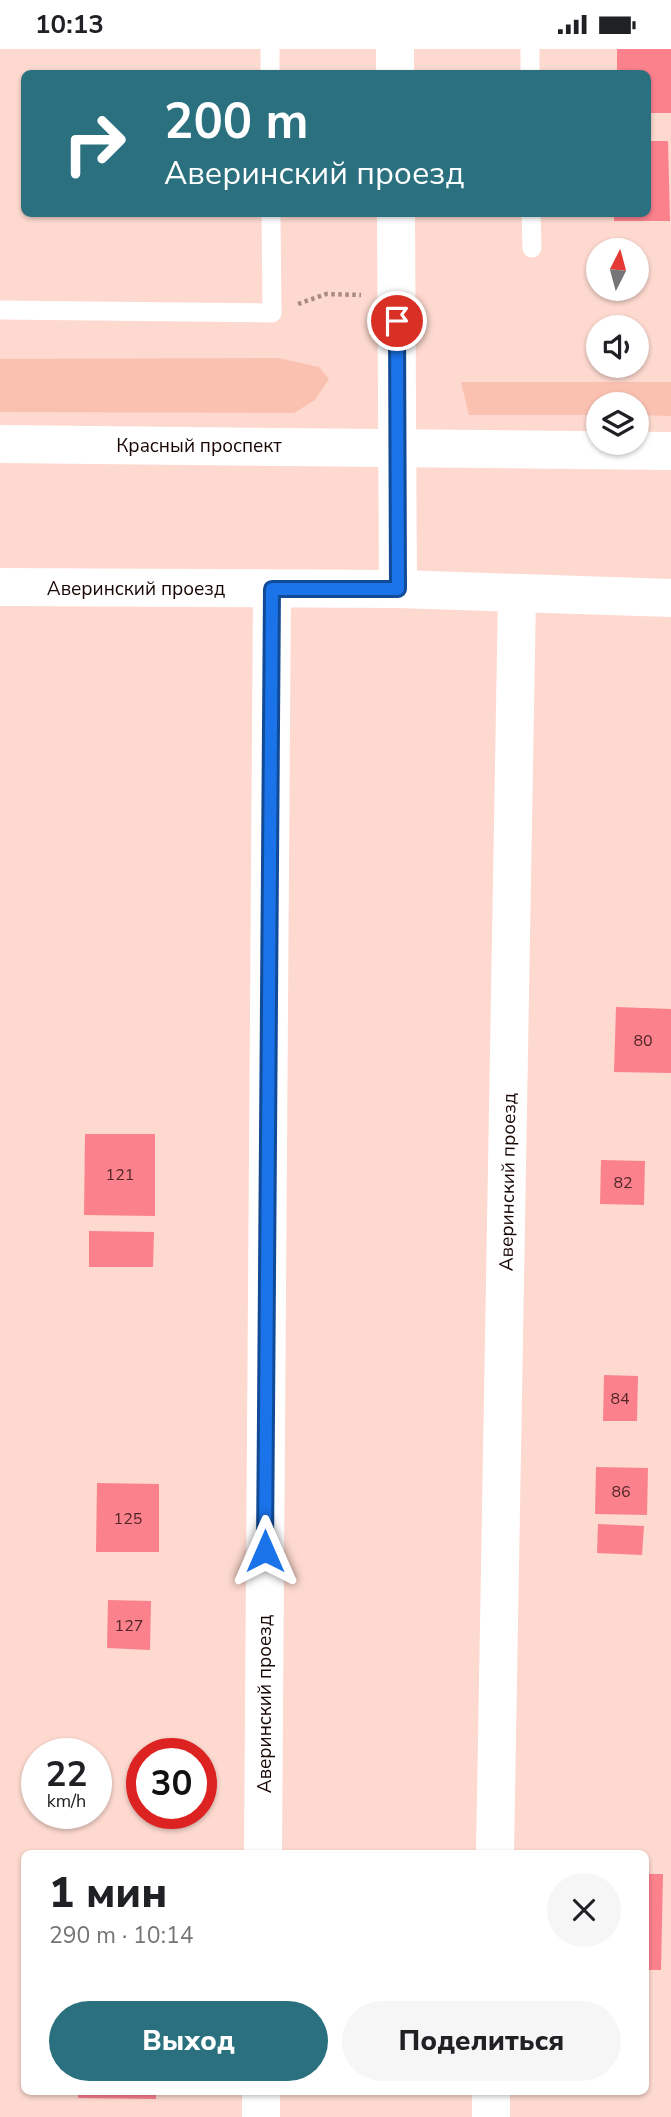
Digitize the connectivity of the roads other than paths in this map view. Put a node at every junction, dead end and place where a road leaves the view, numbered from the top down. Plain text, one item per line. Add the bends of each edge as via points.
1 (270, 49) edge
2 (395, 49) edge
3 (530, 49) edge
4 (270, 70) edge
5 (396, 70) edge
6 (530, 70) edge
7 (271, 217) edge
8 (396, 217) edge
9 (531, 217) edge
10 (532, 248) dead end
11 (0, 310) edge
12 (0, 444) edge
13 (397, 447) junction
14 (671, 451) edge
15 (0, 587) edge
16 (272, 589) junction
17 (398, 589) junction
18 (516, 594) junction
19 (671, 598) edge
20 (263, 1850) edge
21 (495, 1850) edge
22 (261, 2095) edge
23 (491, 2095) edge
24 (261, 2117) edge
25 (491, 2117) edge

1 - 4 lane
2 - 5 street
3 - 6 lane
7 - 11 lane via 272,313
8 - 13 street
9 - 10 lane
12 - 13 street, Красный проспект
13 - 14 street, Красный проспект
13 - 17 street
15 - 16 street, Аверинский проезд
16 - 17 street, Аверинский проезд
16 - 20 street, Аверинский проезд
17 - 18 street, Аверинский проезд
18 - 19 street, Аверинский проезд
18 - 21 street, Аверинский проезд
22 - 24 street
23 - 25 street

